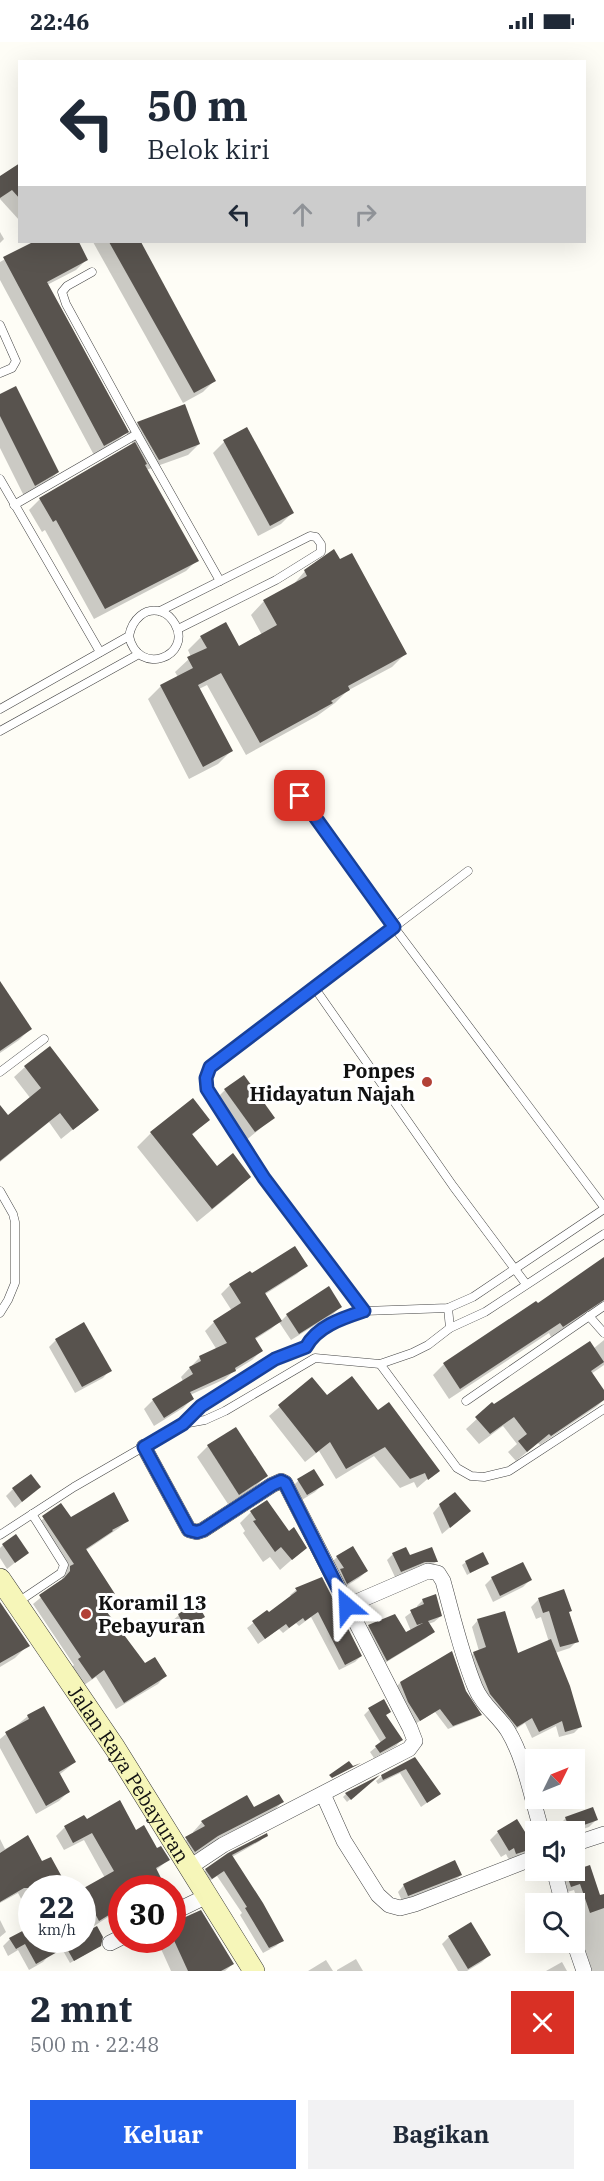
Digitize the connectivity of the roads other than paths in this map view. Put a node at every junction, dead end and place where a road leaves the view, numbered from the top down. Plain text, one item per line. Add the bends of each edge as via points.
1 (92, 272) dead end
2 (0, 326) edge
3 (0, 373) edge
4 (137, 434) junction
5 (1, 485) edge
6 (14, 506) junction
7 (220, 581) junction
8 (160, 611) junction
9 (178, 629) junction
10 (129, 636) junction
11 (100, 652) junction
12 (139, 654) junction
13 (0, 710) edge
14 (0, 731) edge
15 (300, 796) dead end
16 (468, 871) dead end
17 (394, 927) junction
18 (314, 987) junction
19 (44, 1039) dead end
20 (0, 1072) edge
21 (0, 1191) edge
22 (604, 1208) edge
23 (604, 1234) edge
24 (514, 1268) junction
25 (526, 1284) junction
26 (604, 1306) edge
27 (448, 1308) junction
28 (364, 1311) junction
29 (0, 1312) edge
30 (589, 1316) junction
31 (450, 1328) junction
32 (604, 1333) edge
33 (306, 1347) junction
34 (315, 1358) junction
35 (380, 1364) junction
36 (466, 1401) dead end
37 (604, 1409) edge
38 (183, 1424) junction
39 (144, 1447) junction
40 (32, 1514) junction
41 (0, 1534) edge
42 (0, 1579) edge
43 (16, 1603) junction
44 (347, 1606) junction
45 (323, 1794) junction
46 (539, 1821) edge
47 (604, 1834) edge
48 (585, 1840) edge
49 (525, 1861) edge
50 (190, 1867) junction
51 (207, 1896) junction
52 (186, 1906) edge
53 (578, 1953) edge
54 (254, 1971) edge
55 (584, 1971) edge

1 - 4 lane via 62,292
2 - 3 lane via 16,361 12,368
4 - 6 lane
4 - 7 lane
5 - 6 lane
6 - 11 lane
7 - 8 lane
7 - 9 lane via 310,536 321,544 321,552 276,580
8 - 9 lane
8 - 10 lane via 141,614
9 - 12 lane via 176,646 164,658 147,659
10 - 11 lane
10 - 12 lane
11 - 13 lane
12 - 14 lane
15 - 17 lane
16 - 17 lane
17 - 18 lane
17 - 22 lane
18 - 24 lane
18 - 28 lane via 210,1067 207,1089 264,1178
19 - 20 lane
21 - 29 lane via 15,1222 15,1283
22 - 24 lane
23 - 25 lane
24 - 25 lane
24 - 27 lane via 473,1297
25 - 31 lane via 485,1312
26 - 30 lane
27 - 28 lane
27 - 31 lane
28 - 33 lane via 336,1321 311,1338
30 - 32 lane
30 - 36 lane
31 - 35 lane via 428,1345
33 - 34 lane
33 - 38 lane via 275,1359 201,1406
34 - 35 lane
34 - 38 lane via 225,1411
35 - 37 lane via 457,1468 471,1476 509,1471
38 - 39 lane
39 - 40 lane
39 - 44 street via 189,1530 203,1530 272,1485 285,1483
40 - 41 lane
40 - 43 lane via 64,1569
42 - 43 main road, Jalan Raya Pebayuran
43 - 50 main road, Jalan Raya Pebayuran
44 - 45 street via 415,1741 409,1749
44 - 46 street via 428,1571 438,1573 476,1689 508,1732 520,1757
45 - 49 street via 344,1841 378,1895 389,1905 400,1908 415,1904
45 - 50 street via 223,1845
47 - 48 street
50 - 51 main road, Jalan Raya Pebayuran
51 - 52 street
51 - 54 main road, Jalan Raya Pebayuran
53 - 55 street

